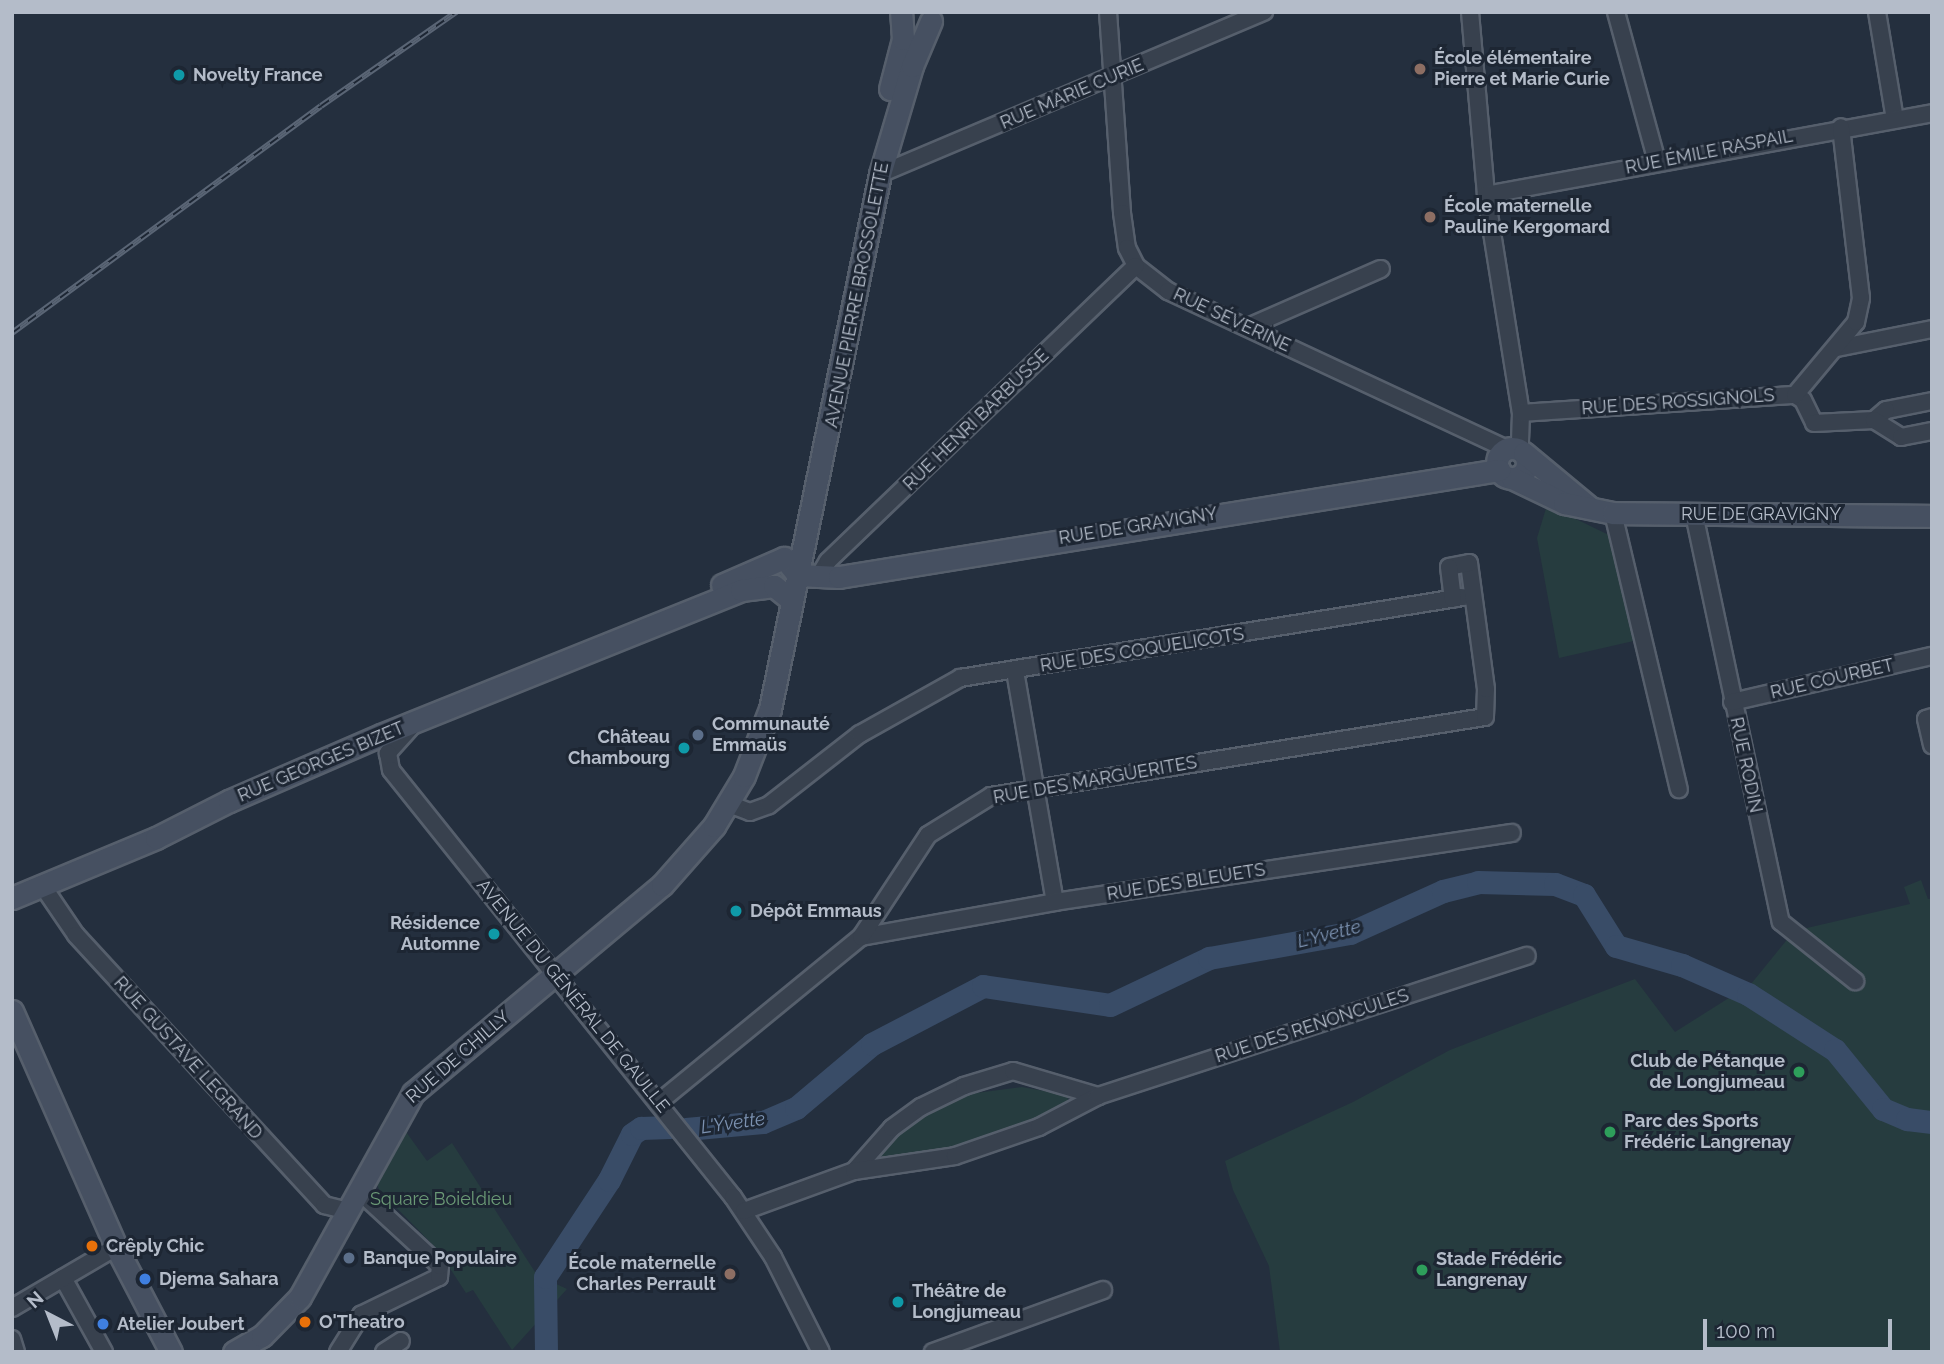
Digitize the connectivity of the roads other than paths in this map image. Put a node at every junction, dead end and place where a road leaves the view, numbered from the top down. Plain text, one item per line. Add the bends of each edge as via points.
1 (900, 12) edge
2 (1108, 12) edge
3 (1265, 12) edge
4 (1470, 12) edge
5 (1616, 12) edge
6 (1877, 12) edge
7 (937, 17) edge
8 (1112, 78) junction
9 (1932, 113) edge
10 (1895, 119) junction
11 (1841, 127) junction
12 (1657, 162) junction
13 (880, 174) junction
14 (1486, 195) junction
15 (1136, 266) junction
16 (1381, 270) dead end
17 (1248, 327) junction
18 (1932, 329) edge
19 (1837, 348) junction
20 (1795, 395) junction
21 (1932, 401) edge
22 (1521, 413) junction
23 (1874, 420) junction
24 (1932, 431) edge
25 (1517, 450) junction
26 (1506, 474) junction
27 (1590, 508) junction
28 (1613, 513) junction
29 (1694, 514) junction
30 (1932, 516) edge
31 (800, 570) junction
32 (1472, 596) junction
33 (1453, 599) junction
34 (791, 600) junction
35 (633, 631) junction
36 (1932, 656) edge
37 (1015, 671) junction
38 (1732, 702) junction
39 (1932, 717) edge
40 (417, 721) junction
41 (1932, 745) edge
42 (1038, 787) junction
43 (1679, 789) dead end
44 (729, 804) junction
45 (1512, 833) dead end
46 (42, 886) junction
47 (12, 898) edge
48 (1055, 902) junction
49 (861, 937) junction
50 (1527, 956) dead end
51 (554, 975) junction
52 (1855, 981) dead end
53 (12, 1011) edge
54 (1098, 1096) junction
55 (658, 1103) junction
56 (854, 1171) junction
57 (359, 1191) junction
58 (348, 1211) junction
59 (744, 1212) junction
60 (116, 1247) junction
61 (63, 1278) junction
62 (1103, 1290) dead end
63 (12, 1308) edge
64 (12, 1339) edge
65 (401, 1342) dead end
66 (16, 1352) edge
67 (104, 1352) edge
68 (171, 1352) edge
69 (234, 1352) edge
70 (338, 1352) edge
71 (384, 1352) edge
72 (821, 1352) edge
73 (933, 1352) edge

1 - 7 main road, AVENUE PIERRE BROSSOLETTE via 911,20
1 - 31 main road, AVENUE PIERRE BROSSOLETTE via 904,39 869,175 792,543
2 - 8 street
3 - 8 street, RUE MARIE CURIE
4 - 14 street
5 - 12 street
6 - 10 street
7 - 13 main road, AVENUE PIERRE BROSSOLETTE via 912,66
8 - 13 street, RUE MARIE CURIE
8 - 15 street via 1122,213 1127,248
9 - 10 street, RUE ÉMILE RASPAIL
10 - 11 street, RUE ÉMILE RASPAIL
11 - 12 street, RUE ÉMILE RASPAIL
11 - 19 street, RUE DES ROSSIGNOLS via 1861,298 1856,321
12 - 14 street, RUE ÉMILE RASPAIL
13 - 31 main road, AVENUE PIERRE BROSSOLETTE
14 - 22 street
15 - 17 street, RUE SÉVERINE via 1154,284
15 - 31 street, RUE HENRI BARBUSSE via 828,561
16 - 17 street
17 - 25 street, RUE SÉVERINE
18 - 19 street
19 - 20 street, RUE DES ROSSIGNOLS
20 - 22 street, RUE DES ROSSIGNOLS
20 - 23 street via 1803,400 1814,424
21 - 23 street via 1886,410
22 - 25 street
23 - 24 street via 1901,437
25 - 26 main road via 1527,467
25 - 27 main road, RUE DE GRAVIGNY
26 - 27 main road, RUE DE GRAVIGNY via 1564,503
26 - 31 main road, RUE DE GRAVIGNY via 839,577
27 - 28 main road, RUE DE GRAVIGNY
28 - 29 main road, RUE DE GRAVIGNY
28 - 43 street
29 - 30 main road, RUE DE GRAVIGNY
29 - 38 street, RUE RODIN
31 - 34 main road, RUE DE CHILLY
31 - 35 main road, RUE GEORGES BIZET
32 - 33 street, RUE DES COQUELICOTS
32 - 33 street via 1469,563 1449,567
32 - 42 street, RUE DES MARGUERITES via 1486,689 1485,717
33 - 37 street, RUE DES COQUELICOTS
34 - 35 main road, RUE GEORGES BIZET via 774,586 758,585
34 - 44 main road, RUE DE CHILLY via 765,730
35 - 40 main road, RUE GEORGES BIZET
36 - 38 street, RUE COURBET
37 - 42 street
37 - 44 street, RUE DES COQUELICOTS via 960,678 940,687 860,734 759,810 742,811
38 - 52 street, RUE RODIN via 1780,922
39 - 41 street via 1926,719
40 - 46 main road, RUE GEORGES BIZET
40 - 51 street, AVENUE DU GÉNÉRAL DE GAULLE via 388,753 391,770
42 - 48 street
42 - 49 street, RUE DES MARGUERITES via 991,796 928,835
44 - 51 main road, RUE DE CHILLY via 699,846 662,885
45 - 48 street, RUE DES BLEUETS
46 - 47 main road, RUE GEORGES BIZET
46 - 58 street, RUE GUSTAVE LEGRAND via 76,935 306,1186 330,1209
48 - 49 street, RUE DES BLEUETS
49 - 55 street, RUE DES MARGUERITES
50 - 54 street, RUE DES RENONCULES
51 - 55 street, AVENUE DU GÉNÉRAL DE GAULLE
51 - 57 main road, RUE DE CHILLY via 413,1093
53 - 60 main road
54 - 56 street, RUE DES RENONCULES via 1039,1127 955,1156
54 - 56 street, RUE DES RENONCULES via 1013,1071 964,1086 902,1121
55 - 59 street, AVENUE DU GÉNÉRAL DE GAULLE
56 - 59 street, RUE DES RENONCULES
57 - 58 main road, RUE DE CHILLY
57 - 70 street via 440,1266 439,1277 361,1315
58 - 69 main road, RUE DE CHILLY via 300,1297 272,1327
59 - 72 street, AVENUE DU GÉNÉRAL DE GAULLE via 794,1294
60 - 61 street
60 - 68 main road
61 - 63 street
61 - 67 street
62 - 73 street
64 - 66 street
65 - 71 street

